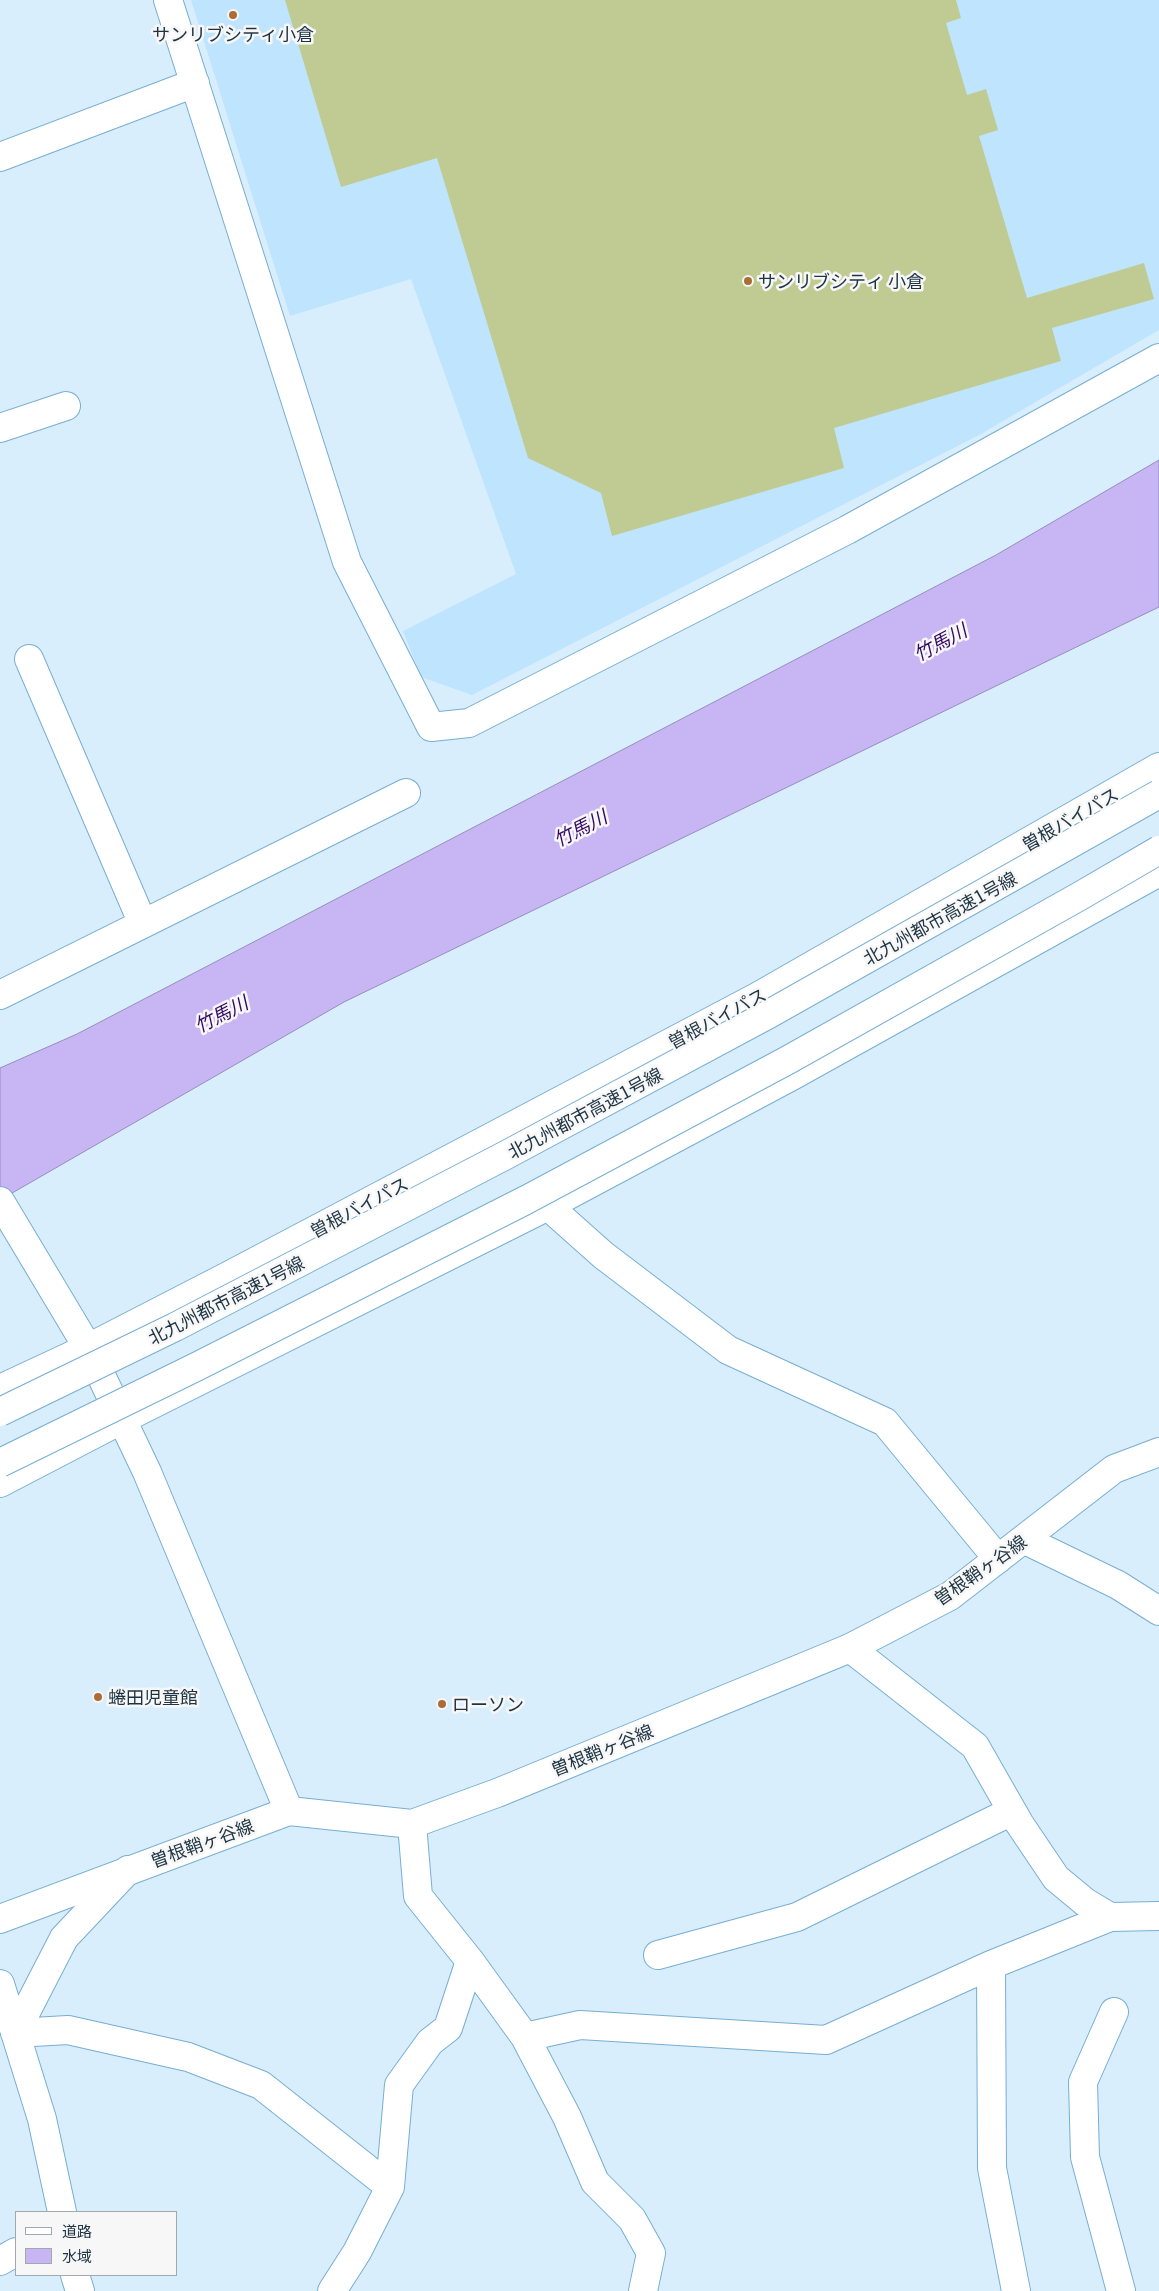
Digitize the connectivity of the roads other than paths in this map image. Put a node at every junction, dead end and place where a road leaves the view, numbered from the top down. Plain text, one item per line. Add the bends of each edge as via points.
1 (168, 0) edge
2 (195, 83) junction
3 (0, 156) edge
4 (1159, 358) edge
5 (66, 406) dead end
6 (0, 428) edge
7 (29, 659) dead end
8 (1159, 768) edge
9 (406, 793) dead end
10 (1159, 794) edge
11 (1159, 850) edge
12 (1159, 872) edge
13 (143, 924) junction
14 (0, 995) edge
15 (548, 1206) junction
16 (4, 1207) edge
17 (88, 1348) junction
18 (0, 1388) edge
19 (0, 1412) edge
20 (121, 1420) junction
21 (1159, 1452) edge
22 (0, 1463) edge
23 (0, 1483) edge
24 (1024, 1540) junction
25 (998, 1560) junction
26 (1159, 1611) edge
27 (850, 1648) junction
28 (289, 1811) junction
29 (1012, 1811) junction
30 (412, 1824) junction
31 (128, 1870) junction
32 (1159, 1916) edge
33 (1110, 1917) junction
34 (0, 1919) edge
35 (658, 1955) dead end
36 (470, 1961) junction
37 (992, 1965) junction
38 (0, 1984) edge
39 (1114, 2012) dead end
40 (15, 2033) junction
41 (525, 2037) junction
42 (390, 2187) junction
43 (62, 2211) edge
44 (15, 2253) edge
45 (0, 2261) edge
46 (75, 2276) edge
47 (80, 2291) edge
48 (332, 2291) edge
49 (643, 2291) edge
50 (1016, 2291) edge
51 (1121, 2291) edge

1 - 2 main road
2 - 3 main road
2 - 4 main road via 347,562 431,727 469,723 848,530
5 - 6 main road
7 - 13 main road
8 - 17 main road, 曽根バイパス via 757,997
9 - 13 main road
10 - 19 main road, 北九州都市高速1号線, bridge via 769,1014 506,1155 175,1327
11 - 22 main road, bridge via 796,1055 526,1200
12 - 15 main road via 792,1076
13 - 14 main road
15 - 20 main road
15 - 25 main road via 603,1255 728,1350 885,1422
16 - 17 main road
17 - 18 main road, 曽根バイパス
17 - 20 main road
20 - 23 main road
20 - 28 main road
21 - 24 main road, 曽根鞘ヶ谷線 via 1114,1469
24 - 25 main road, 曽根鞘ヶ谷線
24 - 26 main road via 1118,1585
25 - 27 main road, 曽根鞘ヶ谷線 via 950,1596
27 - 29 main road via 975,1746
27 - 30 main road, 曽根鞘ヶ谷線 via 497,1793
28 - 30 main road, 曽根鞘ヶ谷線
28 - 31 main road, 曽根鞘ヶ谷線
29 - 33 main road via 1056,1878
29 - 35 main road via 797,1917
30 - 36 main road via 418,1896
31 - 34 main road, 曽根鞘ヶ谷線
31 - 40 main road via 64,1938
32 - 33 main road
33 - 37 main road
36 - 41 main road
36 - 42 main road via 448,2028 430,2042 399,2085
37 - 41 main road via 826,2040 580,2025
37 - 50 main road via 992,2168
38 - 40 main road
39 - 51 main road via 1083,2082 1086,2157
40 - 42 main road via 68,2030 188,2057 260,2085
40 - 43 main road via 42,2119
41 - 49 main road via 567,2116 595,2182 632,2219 652,2253
42 - 48 main road via 358,2252
44 - 45 main road
46 - 47 main road

